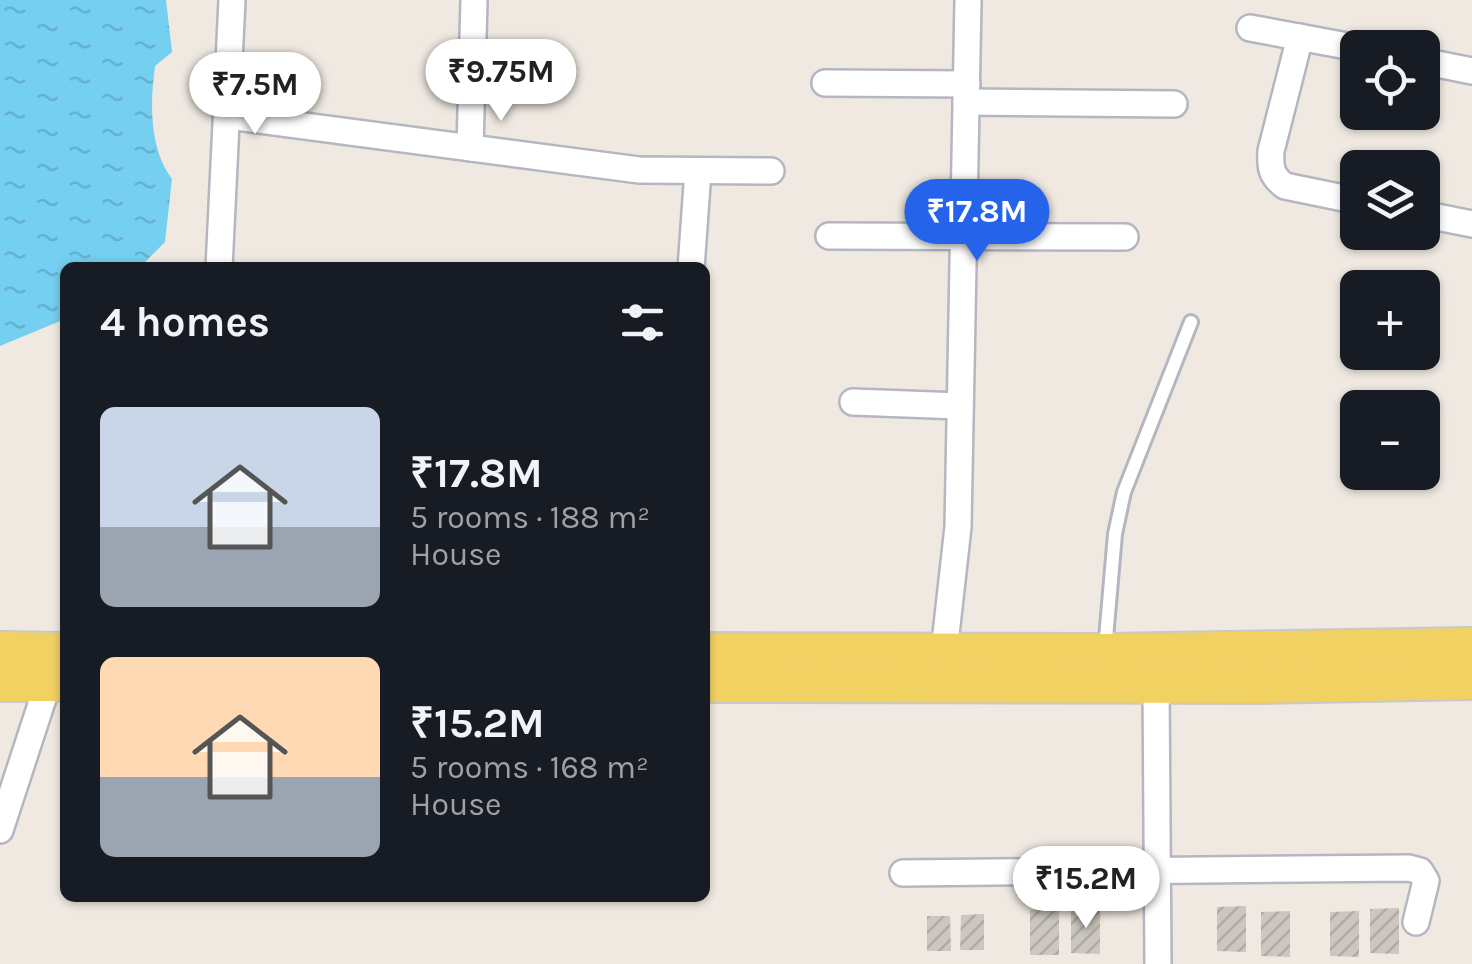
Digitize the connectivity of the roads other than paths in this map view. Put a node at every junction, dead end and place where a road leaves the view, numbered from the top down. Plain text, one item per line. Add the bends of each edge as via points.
1 (232, 0) edge
2 (474, 0) edge
3 (968, 0) edge
4 (1250, 28) dead end
5 (1300, 37) junction
6 (1340, 45) edge
7 (1440, 65) edge
8 (1472, 71) edge
9 (825, 82) dead end
10 (967, 93) junction
11 (1174, 104) dead end
12 (228, 116) junction
13 (470, 148) junction
14 (698, 171) junction
15 (771, 171) dead end
16 (1340, 197) edge
17 (1440, 218) edge
18 (1472, 224) edge
19 (829, 236) dead end
20 (964, 236) junction
21 (1125, 237) dead end
22 (219, 262) edge
23 (691, 262) edge
24 (1191, 322) dead end
25 (853, 402) dead end
26 (960, 406) junction
27 (1472, 647) edge
28 (0, 651) edge
29 (710, 652) edge
30 (944, 652) junction
31 (1105, 652) junction
32 (60, 661) edge
33 (1472, 680) edge
34 (0, 682) edge
35 (710, 683) edge
36 (1156, 684) junction
37 (0, 830) edge
38 (1158, 872) junction
39 (904, 873) dead end
40 (1416, 922) dead end
41 (1158, 964) edge

1 - 12 street
2 - 13 street
3 - 10 street
4 - 5 street
5 - 6 street
5 - 16 street via 1270,164 1285,186
7 - 8 street
9 - 10 street
10 - 11 street
10 - 20 street
12 - 13 street
12 - 22 street
13 - 14 street
14 - 15 street
14 - 23 street
17 - 18 street
19 - 20 street
20 - 21 street
20 - 26 street
24 - 31 lane via 1124,492
25 - 26 street
26 - 30 street via 958,528
27 - 31 main road
28 - 32 main road
29 - 30 main road
30 - 31 main road
32 - 34 main road
32 - 37 street
33 - 36 main road
35 - 36 main road
36 - 38 street
38 - 39 street
38 - 40 street via 1409,868 1426,881
38 - 41 street

